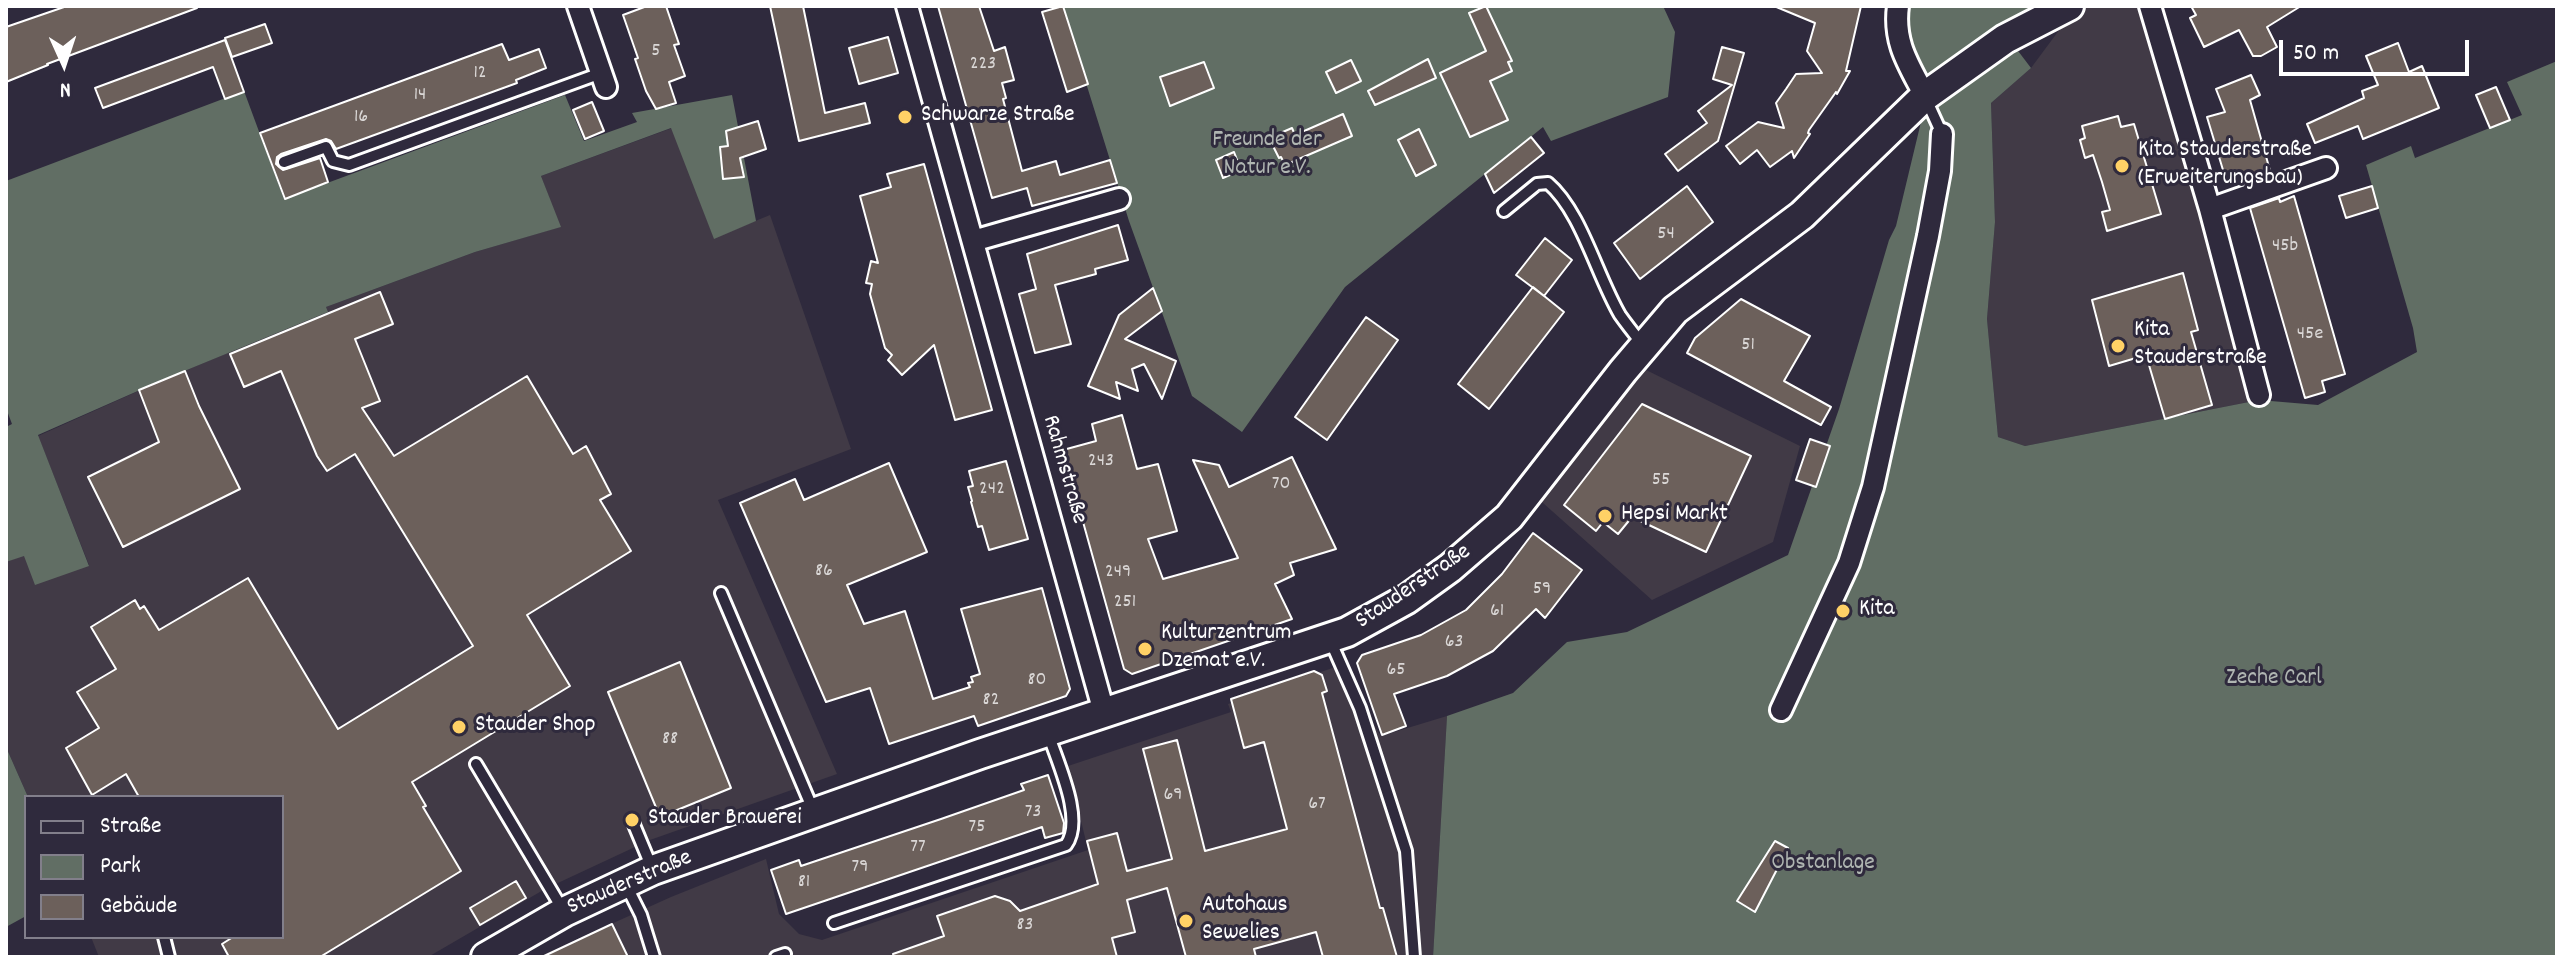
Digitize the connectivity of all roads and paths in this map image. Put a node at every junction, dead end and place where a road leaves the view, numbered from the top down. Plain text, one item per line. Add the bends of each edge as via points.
1 (578, 6) edge
2 (907, 6) edge
3 (1898, 6) edge
4 (2069, 6) edge
5 (2150, 6) edge
6 (604, 80) joint
7 (1925, 96) junction
8 (1942, 134) joint
9 (284, 162) dead end
10 (2326, 168) dead end
11 (1119, 199) dead end
12 (2210, 209) junction
13 (1504, 211) dead end
14 (973, 241) junction
15 (1644, 347) junction
16 (2259, 395) dead end
17 (721, 593) dead end
18 (1329, 638) junction
19 (1781, 710) dead end
20 (1104, 712) junction
21 (1048, 732) junction
22 (476, 764) dead end
23 (814, 814) junction
24 (632, 820) dead end
25 (653, 870) junction
26 (625, 884) junction
27 (564, 912) junction
28 (834, 923) dead end
29 (486, 957) edge
30 (654, 957) edge
31 (1414, 957) edge

1 - 6 street
2 - 14 street, Rahmstraße
3 - 7 street via 1900,45
4 - 7 main road, Stauderstraße via 2005,39
5 - 12 street
6 - 9 lane via 349,165 333,161 326,147
7 - 8 lane
7 - 15 main road, Stauderstraße via 1802,215 1675,310
8 - 19 street via 1928,236 1873,487 1849,563
10 - 12 street
11 - 14 street
12 - 16 street
13 - 15 lane via 1537,184 1548,183 1557,191 1620,315
14 - 20 street, Rahmstraße
15 - 18 main road, Stauderstraße via 1509,517 1480,544 1407,599
17 - 23 lane
18 - 20 main road, Stauderstraße
18 - 31 lane via 1360,708 1406,851
20 - 21 main road, Stauderstraße
21 - 23 main road, Stauderstraße
21 - 28 lane via 1074,815 1066,845
22 - 27 lane
23 - 25 main road, Stauderstraße
24 - 25 lane
25 - 26 main road, Stauderstraße
26 - 27 main road, Stauderstraße
26 - 30 lane
27 - 29 main road, Stauderstraße

